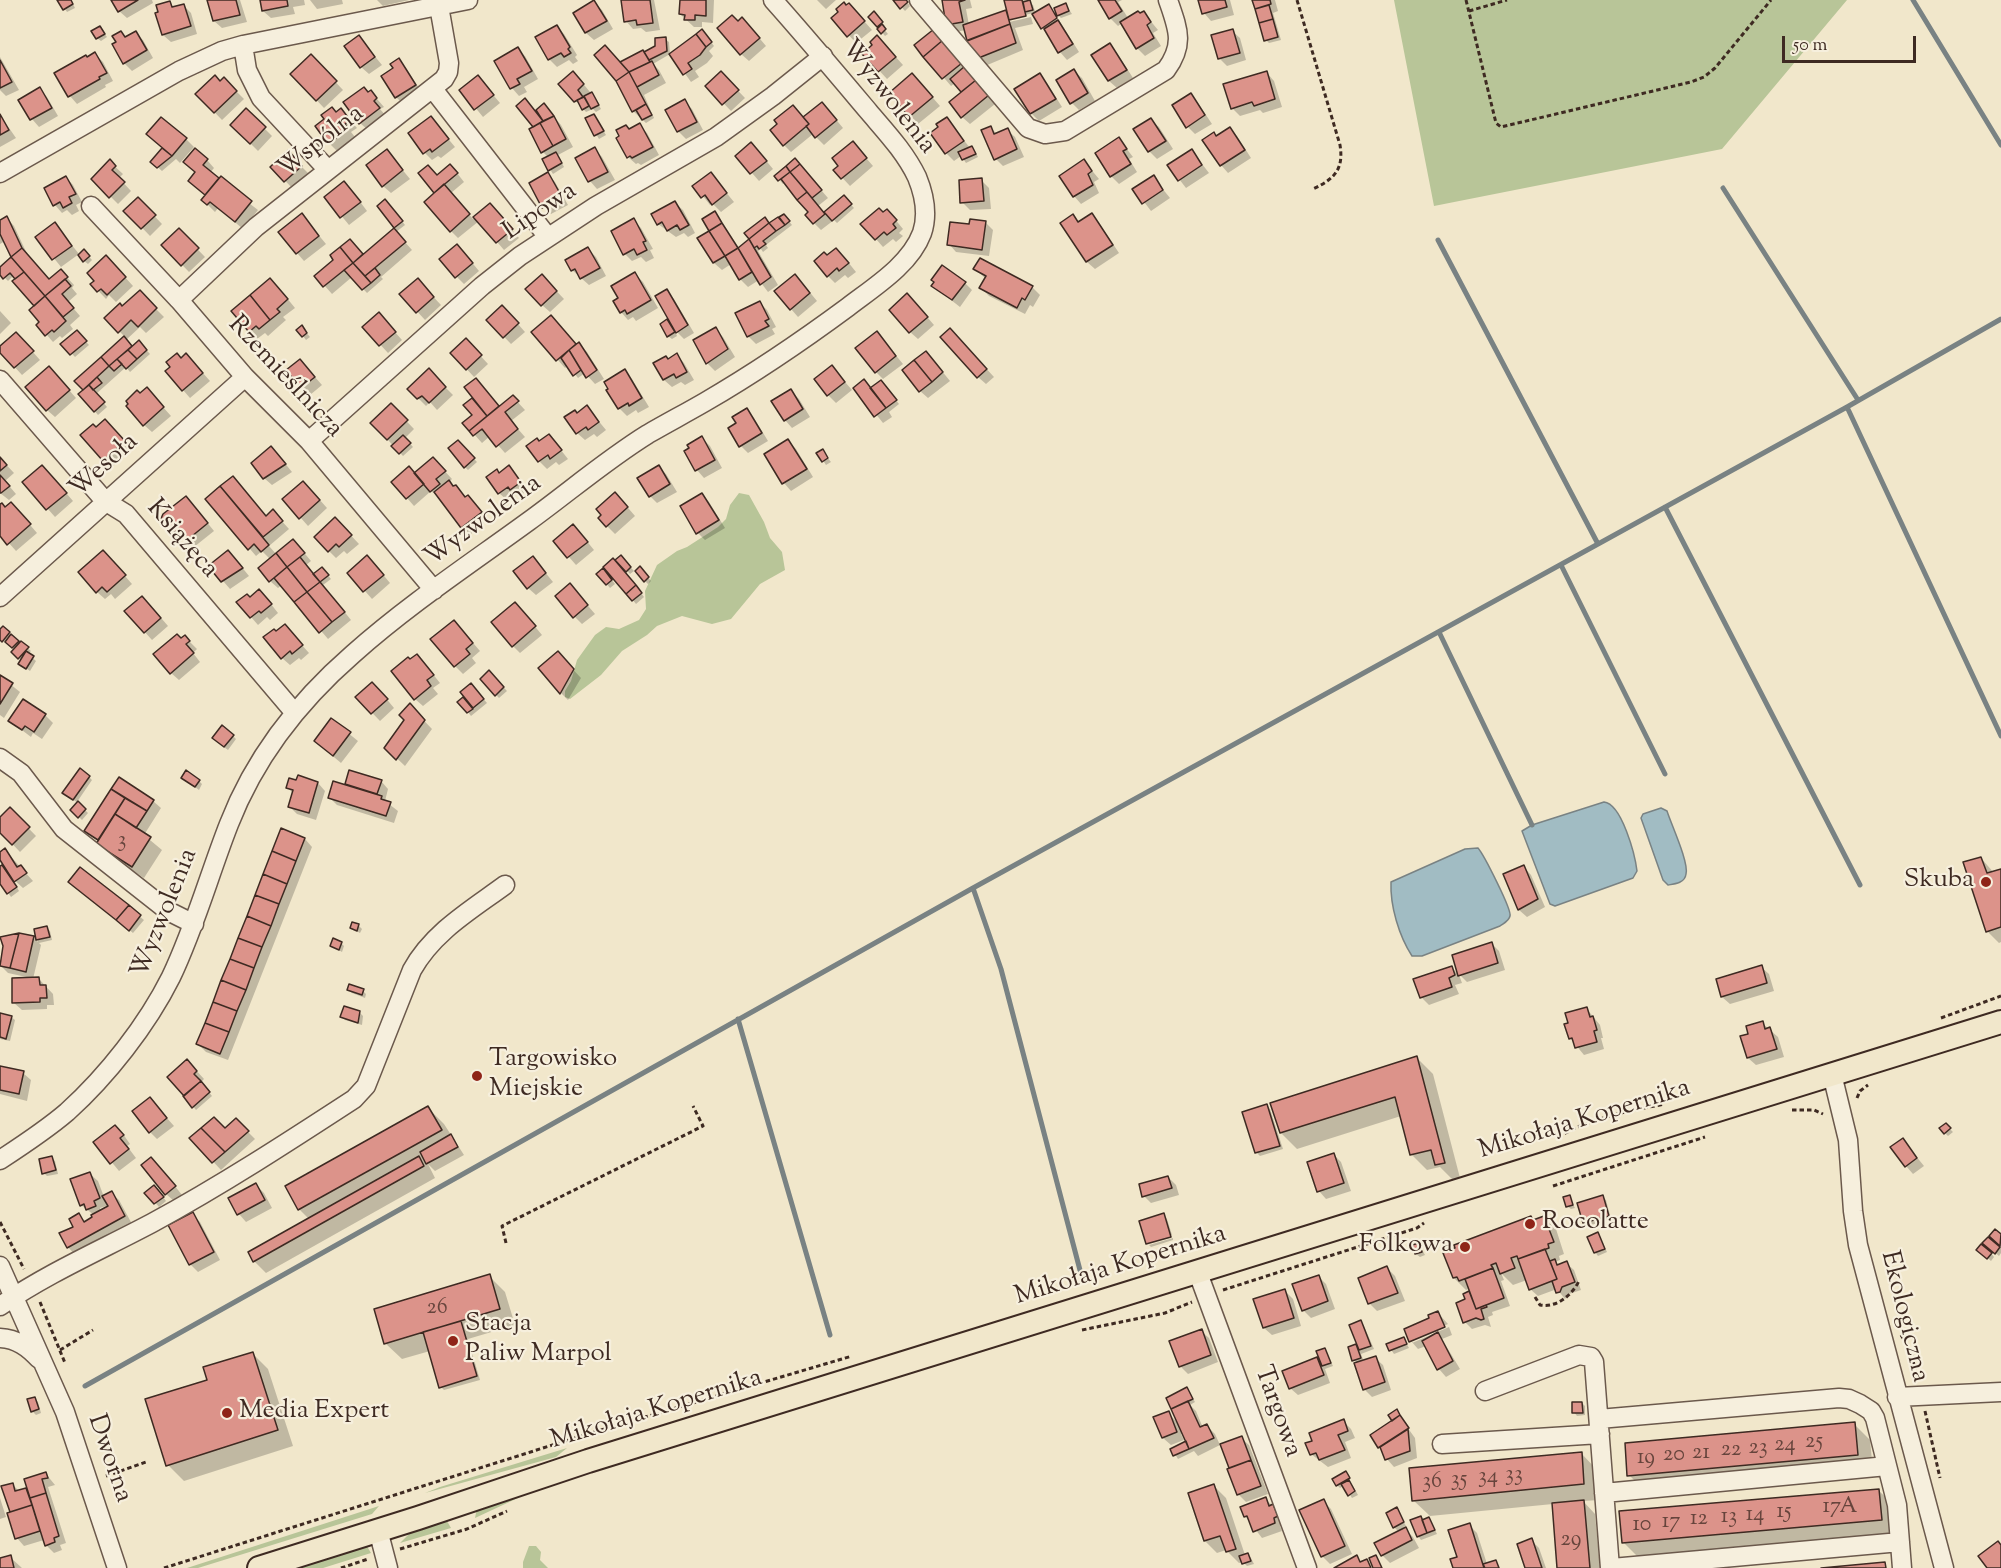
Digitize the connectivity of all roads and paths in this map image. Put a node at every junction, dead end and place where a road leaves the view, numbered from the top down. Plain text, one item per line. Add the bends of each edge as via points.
1 (468, 0) edge
2 (773, 0) edge
3 (919, 0) edge
4 (1168, 0) edge
5 (1297, 0) edge
6 (1466, 0) edge
7 (1507, 0) edge
8 (1771, 0) edge
9 (439, 6) junction
10 (1469, 11) junction
11 (243, 45) junction
12 (823, 56) junction
13 (433, 89) junction
14 (328, 170) junction
15 (0, 173) edge
16 (1313, 189) dead end
17 (91, 206) dead end
18 (547, 236) junction
19 (179, 300) junction
20 (245, 377) junction
21 (0, 380) edge
22 (309, 441) junction
23 (105, 501) junction
24 (434, 590) junction
25 (0, 597) edge
26 (294, 712) junction
27 (0, 758) edge
28 (505, 885) dead end
29 (194, 924) junction
30 (2001, 1022) edge
31 (1832, 1074) junction
32 (693, 1106) dead end
33 (1786, 1111) dead end
34 (1831, 1121) dead end
35 (1710, 1136) dead end
36 (0, 1160) edge
37 (1553, 1186) dead end
38 (1425, 1223) dead end
39 (506, 1243) dead end
40 (0, 1266) edge
41 (1198, 1273) junction
42 (1579, 1281) dead end
43 (1206, 1296) junction
44 (1534, 1297) dead end
45 (7, 1301) edge
46 (93, 1330) dead end
47 (1080, 1330) dead end
48 (0, 1338) edge
49 (60, 1350) dead end
50 (46, 1367) junction
51 (1485, 1391) dead end
52 (2001, 1392) edge
53 (1897, 1397) junction
54 (1599, 1426) junction
55 (1442, 1444) dead end
56 (146, 1462) dead end
57 (1887, 1466) junction
58 (104, 1477) dead end
59 (1604, 1493) junction
60 (517, 1507) dead end
61 (378, 1530) junction
62 (1900, 1542) junction
63 (386, 1561) edge
64 (117, 1568) edge
65 (259, 1568) edge
66 (341, 1568) edge
67 (1307, 1568) edge
68 (1611, 1568) edge
69 (1902, 1568) edge
70 (1944, 1568) edge

1 - 9 street
2 - 12 street, Wyzwolenia
3 - 4 street via 1028,128 1045,134 1065,131 1166,70 1178,47 1177,26
5 - 16 path via 1342,159 1332,178
6 - 10 path
7 - 10 path
8 - 10 path via 1704,77 1501,126 1496,123
9 - 11 street
9 - 13 street, Wspólna via 449,63 444,79
11 - 14 street via 247,70 261,98
11 - 15 street via 179,71
12 - 18 street, Lipowa via 716,137
12 - 24 street, Wyzwolenia via 906,157 918,179 924,227 909,256 865,295 788,351 647,435
13 - 14 street, Wspólna
13 - 18 street
14 - 19 street, Wspólna via 256,227
17 - 19 street, Rzemieślnicza
18 - 22 street, Lipowa via 482,286
19 - 20 street, Rzemieślnicza
20 - 22 street, Rzemieślnicza
20 - 23 street, Wesoła
21 - 23 street, Książęca
22 - 24 street, Rzemieślnicza
23 - 25 street, Wesoła
23 - 26 street, Książęca via 126,514
24 - 26 street, Wyzwolenia via 354,652
26 - 29 street, Wyzwolenia via 242,794
27 - 29 street via 21,773 64,829 168,911
28 - 45 street via 450,925 420,955 366,1086 354,1099 203,1194
29 - 36 street, Wyzwolenia via 169,981 114,1062 66,1113
30 - 31 main road, Mikołaja Kopernika
31 - 41 main road, Mikołaja Kopernika
31 - 53 street, Ekologiczna via 1848,1140 1858,1245
32 - 39 path via 704,1126 502,1226
33 - 34 path via 1814,1110
35 - 37 path
38 - 43 path
40 - 45 street, Dworna
41 - 43 street, Targowa
41 - 61 main road, Mikołaja Kopernika via 600,1457
42 - 44 path via 1556,1304 1540,1305
43 - 47 path via 1166,1313
43 - 67 street, Targowa
45 - 50 street, Dworna
46 - 49 path
48 - 50 street, Dworna via 15,1340
50 - 64 street, Dworna
51 - 54 street via 1586,1355 1594,1362
52 - 53 street
53 - 70 street, Ekologiczna
54 - 55 street
54 - 57 street via 1849,1399 1871,1411 1875,1418
54 - 59 street
56 - 58 path
57 - 59 street
57 - 62 street via 1897,1505
59 - 68 street
60 - 63 path
61 - 63 street
61 - 65 main road, Mikołaja Kopernika
62 - 68 street
62 - 69 street
63 - 66 path

